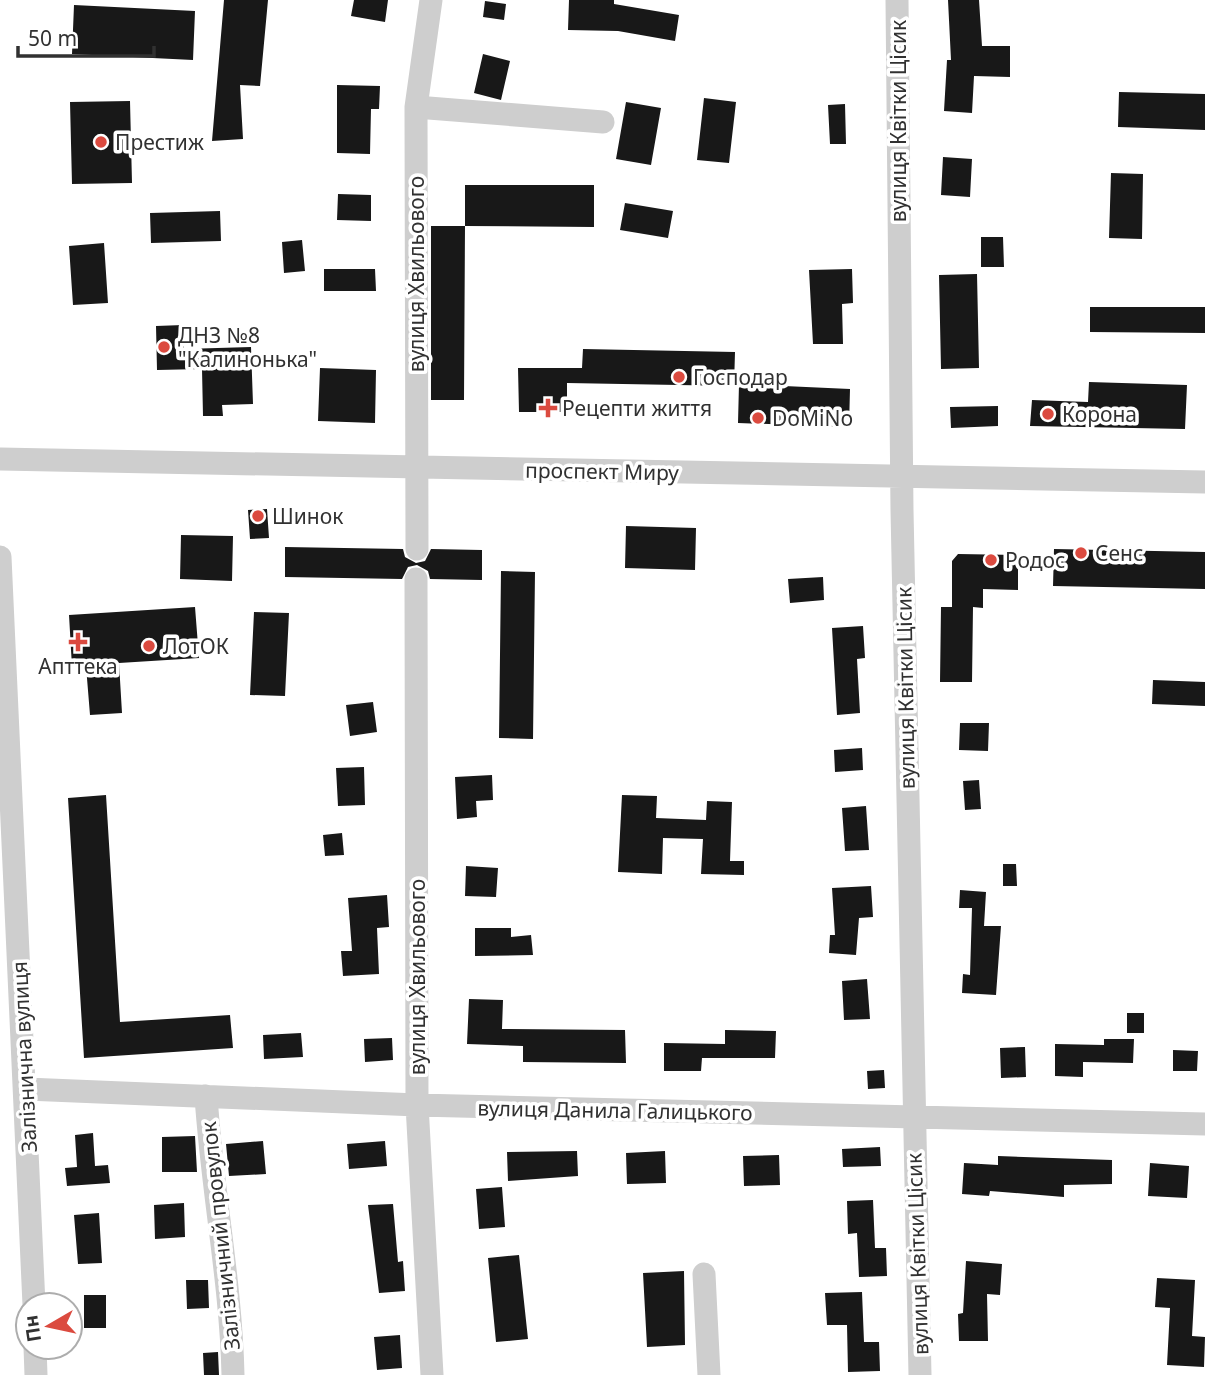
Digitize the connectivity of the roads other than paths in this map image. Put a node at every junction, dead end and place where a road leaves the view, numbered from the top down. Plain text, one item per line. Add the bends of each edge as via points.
1 (430, 0) edge
2 (897, 0) edge
3 (416, 107) junction
4 (603, 122) dead end
5 (0, 459) edge
6 (417, 468) junction
7 (901, 477) junction
8 (1205, 482) edge
9 (417, 549) dead end
10 (0, 557) edge
11 (416, 579) dead end
12 (26, 1089) junction
13 (206, 1096) junction
14 (417, 1105) junction
15 (913, 1117) junction
16 (1205, 1124) edge
17 (704, 1274) dead end
18 (33, 1291) edge
19 (233, 1375) edge
20 (432, 1375) edge
21 (709, 1375) edge
22 (920, 1375) edge

1 - 3 street, вулиця Хвильового
2 - 7 street, вулиця Квітки Цісик
3 - 4 street
3 - 6 street, вулиця Хвильового
5 - 6 street, проспект Миру
6 - 7 street, проспект Миру
6 - 9 street, вулиця Хвильового
7 - 8 street, проспект Миру
7 - 15 street, вулиця Квітки Цісик
10 - 12 street, Залізнична вулиця
11 - 14 street, вулиця Хвильового
12 - 13 street, вулиця Данила Галицького
12 - 18 street, Залізнична вулиця
13 - 14 street, вулиця Данила Галицького
13 - 19 street, Залізничний провулок via 232,1323
14 - 15 street, вулиця Данила Галицького
14 - 20 street, вулиця Хвильового
15 - 16 street, вулиця Данила Галицького
15 - 22 street, вулиця Квітки Цісик
17 - 21 street

